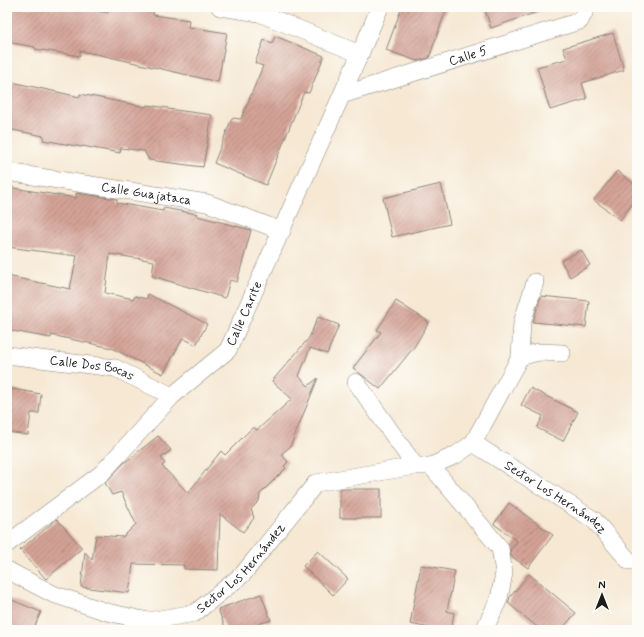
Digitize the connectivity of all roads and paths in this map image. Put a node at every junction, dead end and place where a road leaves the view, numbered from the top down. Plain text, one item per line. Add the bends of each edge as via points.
1 (220, 7) edge
2 (380, 7) edge
3 (587, 7) edge
4 (360, 54) junction
5 (342, 95) junction
6 (7, 172) edge
7 (282, 232) junction
8 (535, 282) dead end
9 (562, 354) dead end
10 (7, 355) edge
11 (520, 357) junction
12 (356, 382) dead end
13 (172, 396) junction
14 (473, 443) junction
15 (423, 466) junction
16 (7, 544) edge
17 (629, 562) dead end
18 (7, 570) edge
19 (484, 630) edge

1 - 4 street via 259,13
2 - 4 street, Calle Carite
3 - 5 street, Calle 5 via 580,21
4 - 5 street, Calle Carite
5 - 7 street, Calle Carite
6 - 7 street, Calle Guajataca via 207,203
7 - 13 street, Calle Carite via 228,350
8 - 11 street, Sector Los Hernández via 522,323
9 - 11 street via 538,352
10 - 13 street, Calle Dos Bocas via 115,368
11 - 14 street, Sector Los Hernández
12 - 15 street
13 - 16 street, Calle Carite via 102,473
14 - 15 street, Sector Los Hernández via 456,455
14 - 17 street, Sector Los Hernández via 594,520
15 - 18 street, Sector Los Hernández via 316,483 243,574 195,613 148,621 107,612 53,594
15 - 19 street via 500,548 504,573 499,600

